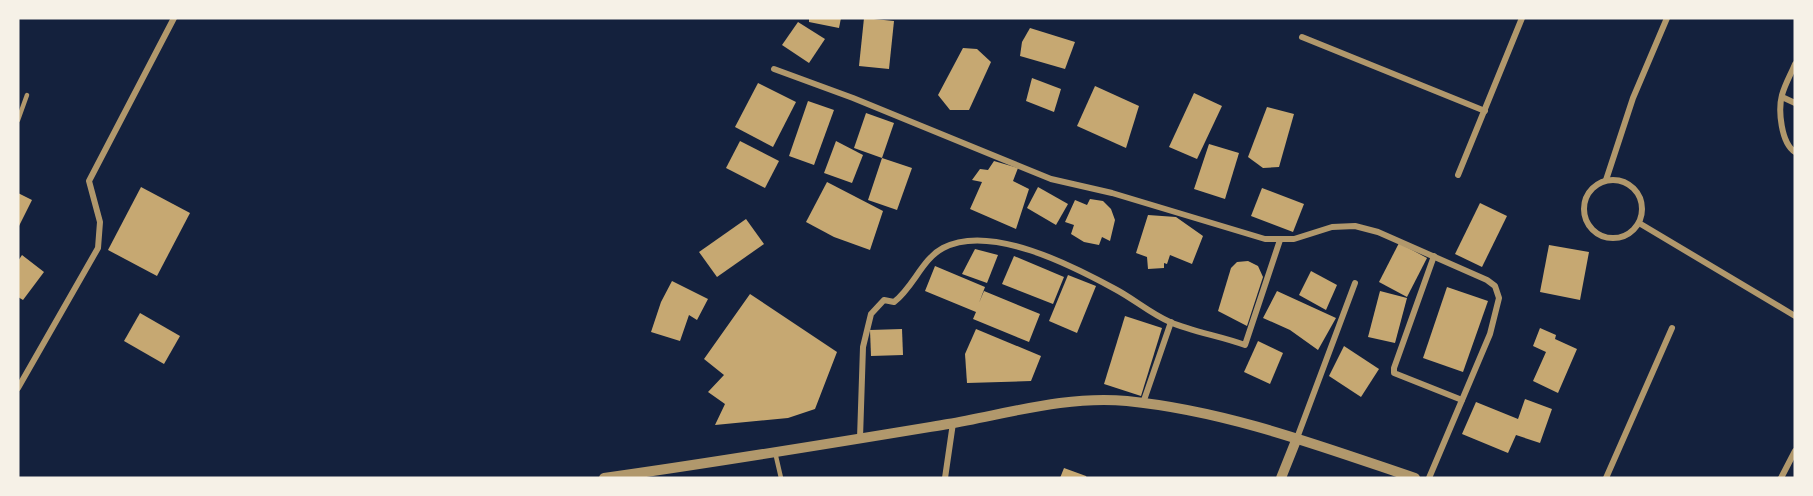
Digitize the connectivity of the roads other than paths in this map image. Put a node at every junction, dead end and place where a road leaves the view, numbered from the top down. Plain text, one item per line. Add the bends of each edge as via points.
1 (174, 18) edge
2 (1522, 18) edge
3 (1667, 18) edge
4 (1302, 37) dead end
5 (1795, 64) edge
6 (774, 69) dead end
7 (1787, 83) junction
8 (1795, 87) edge
9 (27, 95) dead end
10 (1782, 97) junction
11 (1795, 103) edge
12 (1485, 111) junction
13 (18, 120) edge
14 (1795, 152) edge
15 (1458, 175) dead end
16 (1606, 180) junction
17 (1638, 223) junction
18 (1280, 240) junction
19 (1434, 256) junction
20 (1355, 283) dead end
21 (1795, 316) edge
22 (1171, 322) junction
23 (1672, 328) dead end
24 (18, 388) edge
25 (1462, 400) junction
26 (1143, 404) junction
27 (953, 423) junction
28 (860, 438) junction
29 (1297, 438) junction
30 (1795, 451) edge
31 (775, 452) junction
32 (781, 475) edge
33 (1282, 476) edge
34 (604, 478) edge
35 (945, 478) edge
36 (1415, 478) edge
37 (1429, 478) edge
38 (1606, 478) edge
39 (1781, 478) edge

1 - 24 street via 88,181 100,222 98,248
2 - 12 street
3 - 16 street via 1633,98
4 - 12 street
5 - 7 street
6 - 18 street via 1051,179
7 - 8 street
7 - 10 street
9 - 13 lane
10 - 11 street
10 - 14 street via 1784,134
12 - 15 street
16 - 17 street via 1628,183 1637,191 1642,213
16 - 17 street via 1595,185 1584,204 1584,216 1590,226 1609,237 1620,237
17 - 21 street
18 - 19 street via 1332,227 1355,226
18 - 22 street via 1245,345
19 - 25 street via 1487,280 1495,286 1499,298 1490,334
19 - 25 street via 1394,374
20 - 29 street
22 - 26 street
22 - 28 street via 1058,261 1002,242 967,241 942,248 904,293 894,302 884,300 871,314 863,347
23 - 38 street
25 - 37 street
26 - 27 street via 1061,403
26 - 29 street via 1219,415
27 - 28 street
27 - 35 street
28 - 31 street
29 - 33 street
29 - 36 street
30 - 39 street
31 - 32 lane
31 - 34 street

